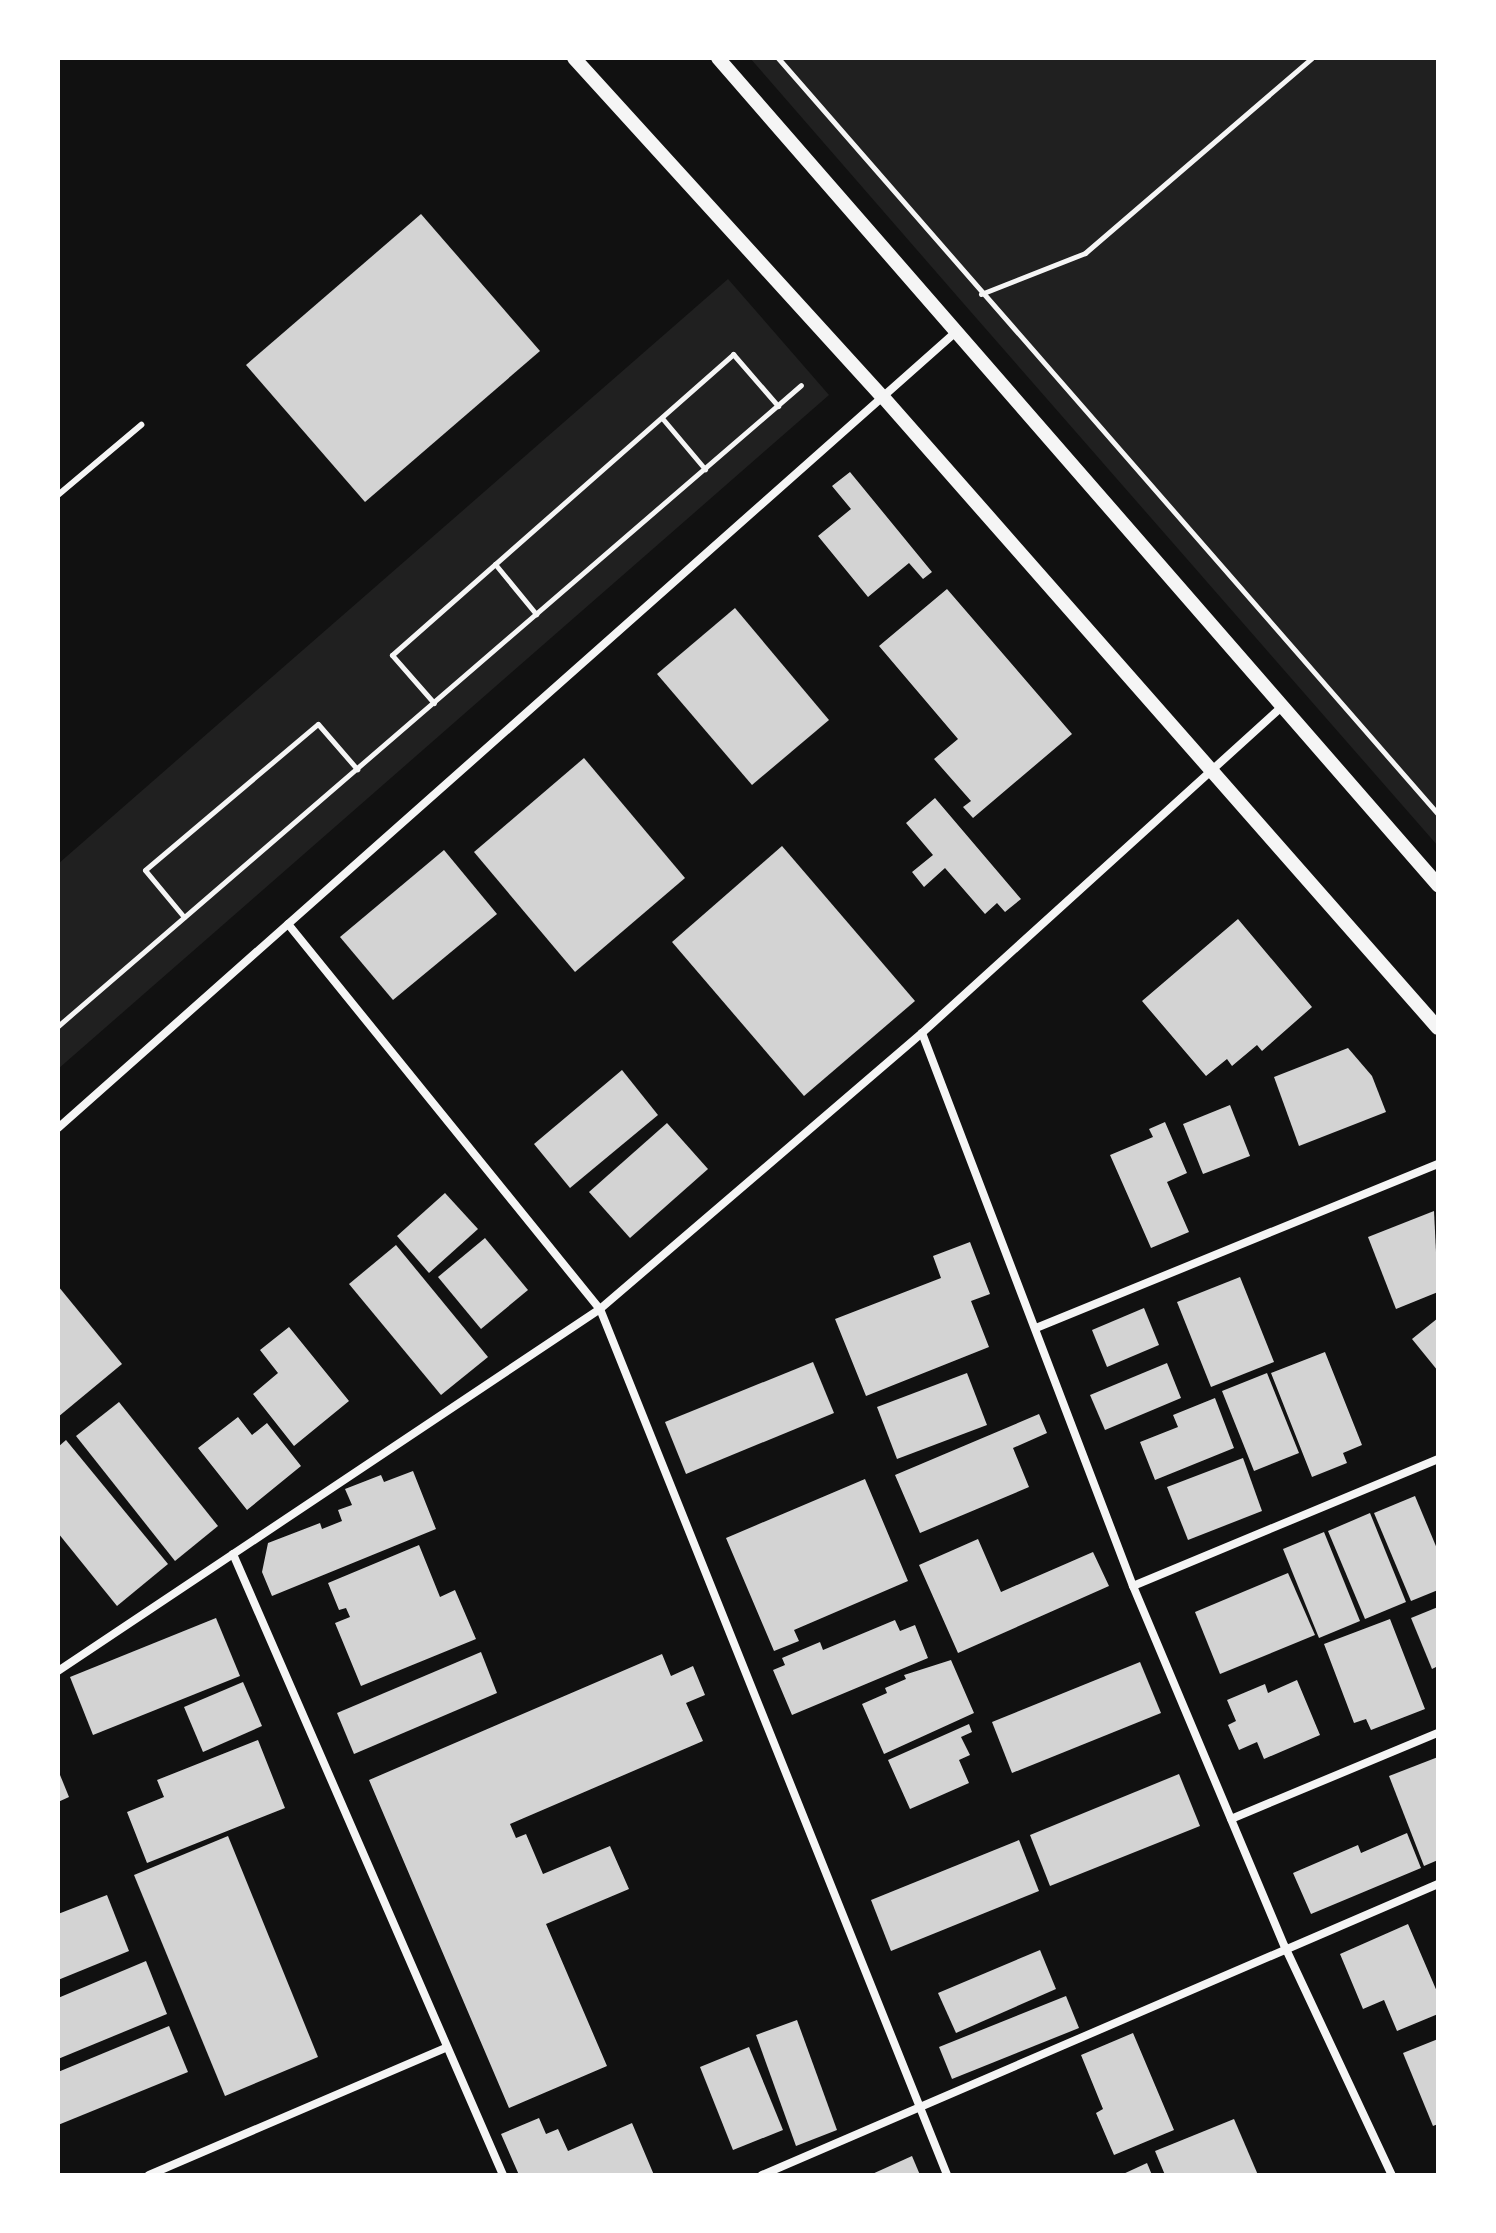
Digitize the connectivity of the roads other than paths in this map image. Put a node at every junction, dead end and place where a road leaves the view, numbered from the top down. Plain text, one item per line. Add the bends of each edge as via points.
1 (574, 58) edge
2 (718, 58) edge
3 (957, 331) junction
4 (883, 397) junction
5 (141, 425) dead end
6 (58, 495) edge
7 (1281, 707) junction
8 (1209, 770) junction
9 (1438, 885) edge
10 (288, 924) junction
11 (1438, 1028) edge
12 (922, 1033) junction
13 (58, 1128) edge
14 (1438, 1164) edge
15 (600, 1309) junction
16 (1036, 1328) junction
17 (1438, 1459) edge
18 (233, 1554) junction
19 (1133, 1586) junction
20 (58, 1671) edge
21 (1438, 1733) edge
22 (1231, 1819) junction
23 (1438, 1884) edge
24 (1285, 1947) junction
25 (447, 2047) junction
26 (916, 2108) junction
27 (149, 2175) edge
28 (503, 2175) edge
29 (762, 2175) edge
30 (947, 2175) edge
31 (1392, 2175) edge

1 - 4 street
2 - 3 street
3 - 4 street
3 - 7 street
4 - 8 street
4 - 10 street
5 - 6 lane
7 - 8 street
7 - 9 street
8 - 11 street
8 - 12 street
10 - 13 street
10 - 15 street
12 - 15 street
12 - 16 street
14 - 16 street
15 - 18 street
15 - 26 street
16 - 19 street
17 - 19 street
18 - 20 street
18 - 25 street
19 - 22 street
21 - 22 street
22 - 24 street
23 - 24 street
24 - 26 street
24 - 31 street
25 - 27 street
25 - 28 street
26 - 29 street
26 - 30 street

